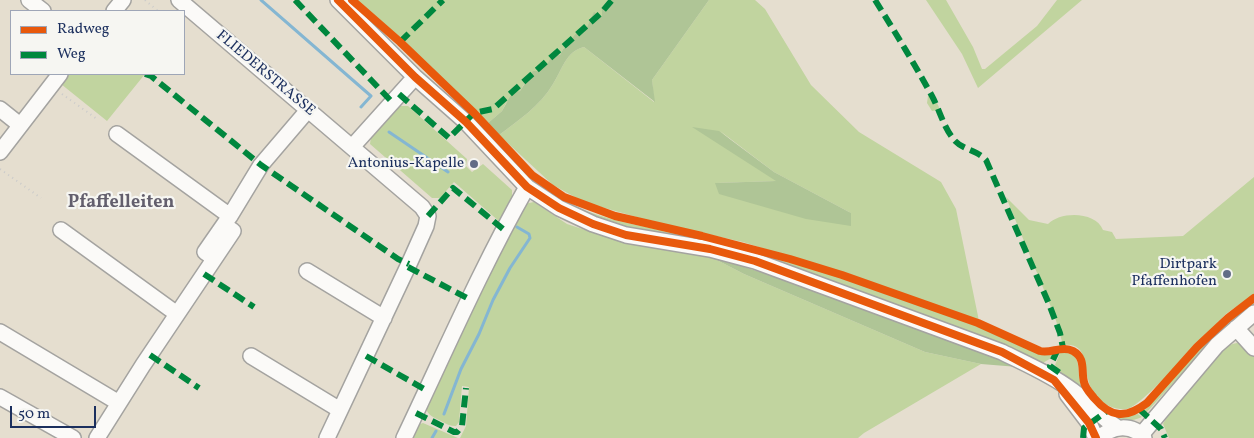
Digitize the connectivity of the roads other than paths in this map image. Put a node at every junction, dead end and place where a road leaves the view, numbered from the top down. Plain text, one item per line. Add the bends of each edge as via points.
1 (29, 0) edge
2 (123, 0) edge
3 (179, 0) edge
4 (338, 0) edge
5 (42, 10) edge
6 (115, 10) edge
7 (414, 77) junction
8 (55, 79) edge
9 (0, 109) edge
10 (308, 110) junction
11 (20, 125) junction
12 (117, 134) dead end
13 (352, 147) junction
14 (0, 152) edge
15 (525, 184) junction
16 (227, 220) junction
17 (61, 230) dead end
18 (307, 271) dead end
19 (1254, 313) edge
20 (176, 314) junction
21 (384, 318) junction
22 (1236, 328) junction
23 (0, 332) edge
24 (1254, 348) edge
25 (251, 356) dead end
26 (1054, 380) junction
27 (0, 397) edge
28 (119, 403) junction
29 (340, 410) junction
30 (1118, 428) junction
31 (1143, 436) edge
32 (73, 438) edge
33 (97, 438) edge
34 (327, 438) edge
35 (404, 438) edge
36 (1096, 438) edge
37 (1100, 438) edge

1 - 5 street
2 - 6 street
3 - 10 street, FLIEDERSTRASSE
4 - 7 street
7 - 13 street
7 - 15 street via 466,122
8 - 11 street
9 - 11 street
10 - 13 street, FLIEDERSTRASSE
10 - 16 street via 261,165
11 - 14 street
12 - 16 street
13 - 21 street, FLIEDERSTRASSE via 422,207 428,216 423,234
15 - 26 street via 559,208 593,224 626,235 705,248 755,261 1002,352
15 - 35 street
16 - 20 street via 233,231
17 - 20 street
18 - 21 street
19 - 22 street
20 - 28 street
21 - 29 street
22 - 24 street
22 - 31 street via 1217,345
23 - 28 street
25 - 29 street
26 - 30 street via 1084,399 1100,416
26 - 36 street via 1090,424
27 - 32 street
28 - 33 street
29 - 34 street
30 - 31 street via 1129,428
30 - 37 street

